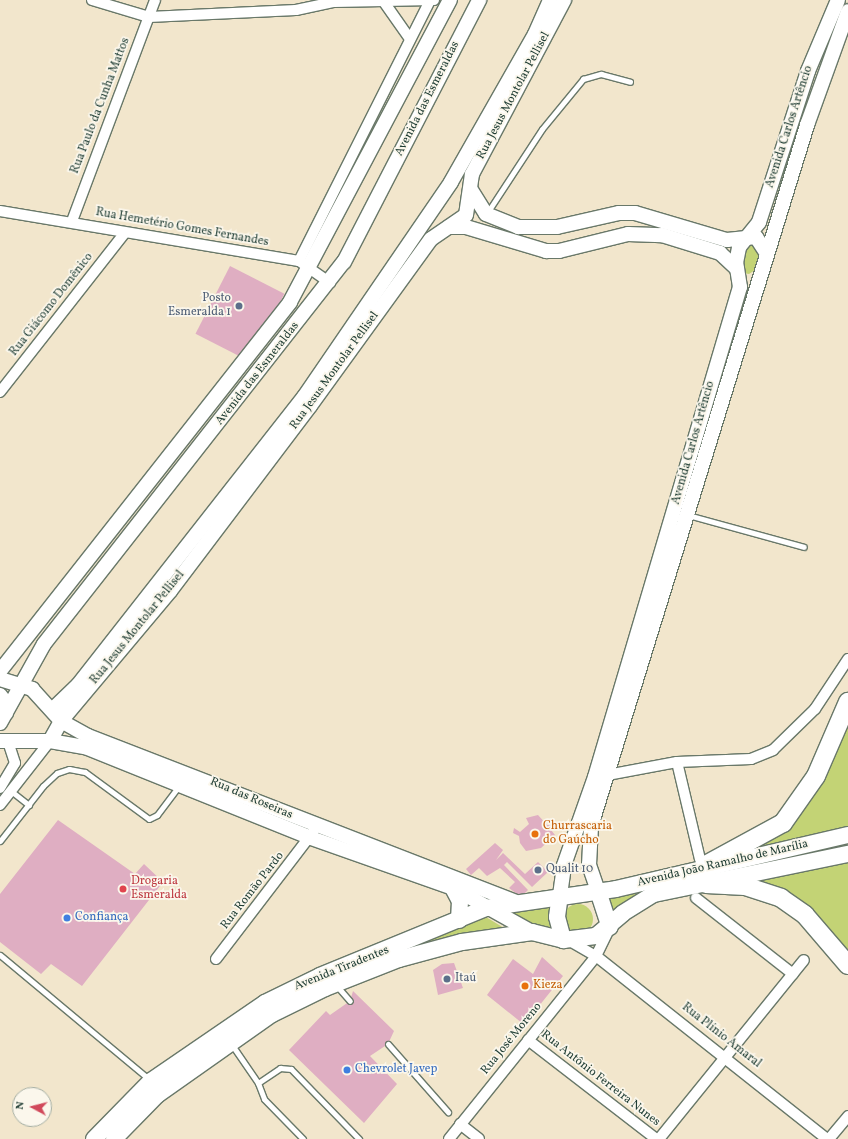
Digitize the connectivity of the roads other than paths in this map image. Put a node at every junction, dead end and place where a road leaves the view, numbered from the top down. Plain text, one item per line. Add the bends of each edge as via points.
1 (92, 0) edge
2 (155, 0) edge
3 (301, 0) edge
4 (450, 0) edge
5 (479, 0) edge
6 (550, 0) edge
7 (564, 0) edge
8 (838, 0) edge
9 (334, 1) edge
10 (432, 1) edge
11 (384, 2) junction
12 (296, 10) junction
13 (848, 11) edge
14 (149, 17) junction
15 (410, 39) junction
16 (630, 82) dead end
17 (792, 121) junction
18 (807, 125) junction
19 (451, 182) junction
20 (470, 189) junction
21 (0, 211) edge
22 (432, 214) junction
23 (486, 214) junction
24 (72, 221) junction
25 (447, 228) junction
26 (124, 234) junction
27 (743, 240) junction
28 (765, 260) junction
29 (304, 265) junction
30 (739, 271) junction
31 (330, 283) junction
32 (0, 392) edge
33 (149, 485) junction
34 (163, 495) junction
35 (687, 514) junction
36 (804, 547) dead end
37 (165, 586) junction
38 (644, 613) junction
39 (657, 617) junction
40 (848, 660) edge
41 (0, 671) edge
42 (0, 678) edge
43 (20, 684) junction
44 (0, 696) edge
45 (848, 702) edge
46 (53, 709) junction
47 (3, 718) edge
48 (61, 721) junction
49 (4, 741) edge
50 (50, 741) junction
51 (135, 760) junction
52 (677, 762) junction
53 (602, 776) junction
54 (180, 784) junction
55 (0, 788) edge
56 (11, 792) junction
57 (232, 797) junction
58 (0, 805) edge
59 (29, 805) junction
60 (313, 832) junction
61 (848, 835) edge
62 (0, 841) edge
63 (848, 854) edge
64 (702, 863) junction
65 (452, 888) junction
66 (598, 891) junction
67 (701, 891) junction
68 (560, 895) junction
69 (515, 902) junction
70 (486, 908) junction
71 (459, 920) junction
72 (610, 927) junction
73 (532, 932) junction
74 (565, 940) junction
75 (0, 956) edge
76 (596, 956) junction
77 (216, 959) dead end
78 (804, 960) dead end
79 (848, 965) edge
80 (793, 974) junction
81 (334, 984) junction
82 (350, 1001) dead end
83 (528, 1040) junction
84 (230, 1042) junction
85 (388, 1044) dead end
86 (725, 1055) junction
87 (151, 1081) junction
88 (258, 1083) junction
89 (448, 1112) dead end
90 (848, 1116) edge
91 (460, 1124) junction
92 (94, 1139) edge
93 (114, 1139) edge
94 (303, 1139) edge
95 (359, 1139) edge
96 (448, 1139) edge
97 (479, 1139) edge
98 (656, 1139) edge
99 (660, 1139) edge
100 (828, 1139) edge

1 - 14 street
2 - 14 street, Rua Paulo da Cunha Mattos
3 - 12 street
4 - 29 main road, Avenida das Esmeraldas
5 - 31 main road, Avenida das Esmeraldas via 344,262
6 - 19 main road, Rua Jesus Montolar Pellisel via 535,34
7 - 20 main road, Rua Jesus Montolar Pellisel via 472,174
8 - 17 main road, Avenida Carlos Artêncio
9 - 11 street
9 - 12 street
10 - 11 street
10 - 15 street
11 - 15 street
12 - 14 street
13 - 18 main road, Avenida Carlos Artêncio
14 - 24 street, Rua Paulo da Cunha Mattos
15 - 29 street
16 - 23 lane via 601,74 583,80 542,129
17 - 18 main road
17 - 27 main road, Avenida Carlos Artêncio via 759,222
18 - 28 main road, Avenida Carlos Artêncio
19 - 20 main road
19 - 22 main road, Rua Jesus Montolar Pellisel
20 - 23 main road
20 - 25 main road, Rua Jesus Montolar Pellisel via 466,215
21 - 24 street, Rua Hemetério Gomes Fernandes
22 - 25 main road via 433,221
22 - 37 main road, Rua Jesus Montolar Pellisel via 304,397
23 - 27 main road via 508,224 532,229 635,213 727,240
24 - 26 street, Rua Hemetério Gomes Fernandes
25 - 30 main road via 466,227 546,251 560,251 628,234 662,235 720,253
25 - 37 main road, Rua Jesus Montolar Pellisel via 431,239 310,406
26 - 29 street, Rua Hemetério Gomes Fernandes
26 - 32 street, Rua Giácomo Domênico
27 - 28 main road via 752,237 760,239
27 - 30 main road, Avenida Carlos Artêncio
28 - 30 main road via 752,275
28 - 35 main road, Avenida Carlos Artêncio
29 - 31 street, Rua Hemetério Gomes Fernandes
29 - 33 main road, Avenida das Esmeraldas via 290,302
30 - 38 main road, Avenida Carlos Artêncio via 740,287
31 - 34 main road, Avenida das Esmeraldas
33 - 34 main road
33 - 41 main road, Avenida das Esmeraldas
34 - 43 main road, Avenida das Esmeraldas via 44,644
35 - 36 lane
35 - 39 main road, Avenida Carlos Artêncio
37 - 46 main road, Rua Jesus Montolar Pellisel via 78,685
37 - 48 main road, Rua Jesus Montolar Pellisel
38 - 39 main road
38 - 53 main road, Avenida Carlos Artêncio
39 - 53 main road, Avenida Carlos Artêncio
40 - 52 street via 815,709 773,750 751,759
42 - 43 main road
43 - 46 main road
43 - 47 main road, Avenida das Esmeraldas
44 - 47 main road via 6,703
45 - 64 highway via 816,776 783,824
46 - 48 main road
48 - 50 main road, Rua Jesus Montolar Pellisel
48 - 51 main road, Rua das Roseiras
49 - 50 main road, Rua das Roseiras
49 - 55 street via 15,763
50 - 51 main road, Rua das Roseiras via 85,746
50 - 56 street
51 - 54 main road, Rua das Roseiras
51 - 57 main road, Rua das Roseiras
52 - 53 street
52 - 64 street
53 - 66 main road, Avenida Carlos Artêncio via 588,848 591,879
53 - 68 main road, Avenida Carlos Artêncio via 564,865
54 - 57 main road, Rua das Roseiras
54 - 59 lane via 157,815 149,819 85,772 70,769 57,773
56 - 58 street
56 - 59 lane
57 - 60 main road, Rua das Roseiras
59 - 62 lane
60 - 65 main road, Rua das Roseiras
60 - 69 main road, Rua das Roseiras
60 - 77 street, Rua Romão Pardo
61 - 64 main road, Avenida João Ramalho de Marília
63 - 67 main road, Avenida João Ramalho de Marília
64 - 66 main road, Avenida João Ramalho de Marília
65 - 70 main road, Rua das Roseiras
65 - 71 main road via 460,901
66 - 68 main road, Avenida João Ramalho de Marília
66 - 72 main road
67 - 72 main road, Avenida João Ramalho de Marília via 654,894 623,913
67 - 79 highway via 746,886 781,898 805,915
67 - 80 street
68 - 69 main road, Avenida Tiradentes
68 - 74 main road via 557,917
69 - 70 main road, Avenida Tiradentes
70 - 71 main road, Avenida Tiradentes
70 - 73 main road, Rua das Roseiras
71 - 87 main road, Avenida Tiradentes via 320,976 265,1003
72 - 74 main road, Avenida João Ramalho de Marília via 596,936
72 - 76 street, Rua José Moreno
73 - 74 main road
73 - 81 main road, Avenida Tiradentes via 433,950
74 - 76 street, Rua Plínio Amaral
75 - 87 lane
76 - 83 street, Rua José Moreno
76 - 86 street, Rua Plínio Amaral
78 - 80 street
80 - 86 street
81 - 82 lane
81 - 84 main road, Avenida Tiradentes via 272,1014
83 - 91 street, Rua José Moreno
83 - 98 street, Rua Antônio Ferreira Nunes
84 - 88 lane
84 - 93 main road, Avenida Tiradentes via 157,1095
85 - 89 lane
86 - 99 street
86 - 100 street, Rua Plínio Amaral
87 - 92 main road, Avenida Tiradentes
88 - 94 lane via 264,1099
88 - 95 lane via 280,1068 291,1069
90 - 100 street
91 - 96 street, Rua José Moreno
91 - 97 street

